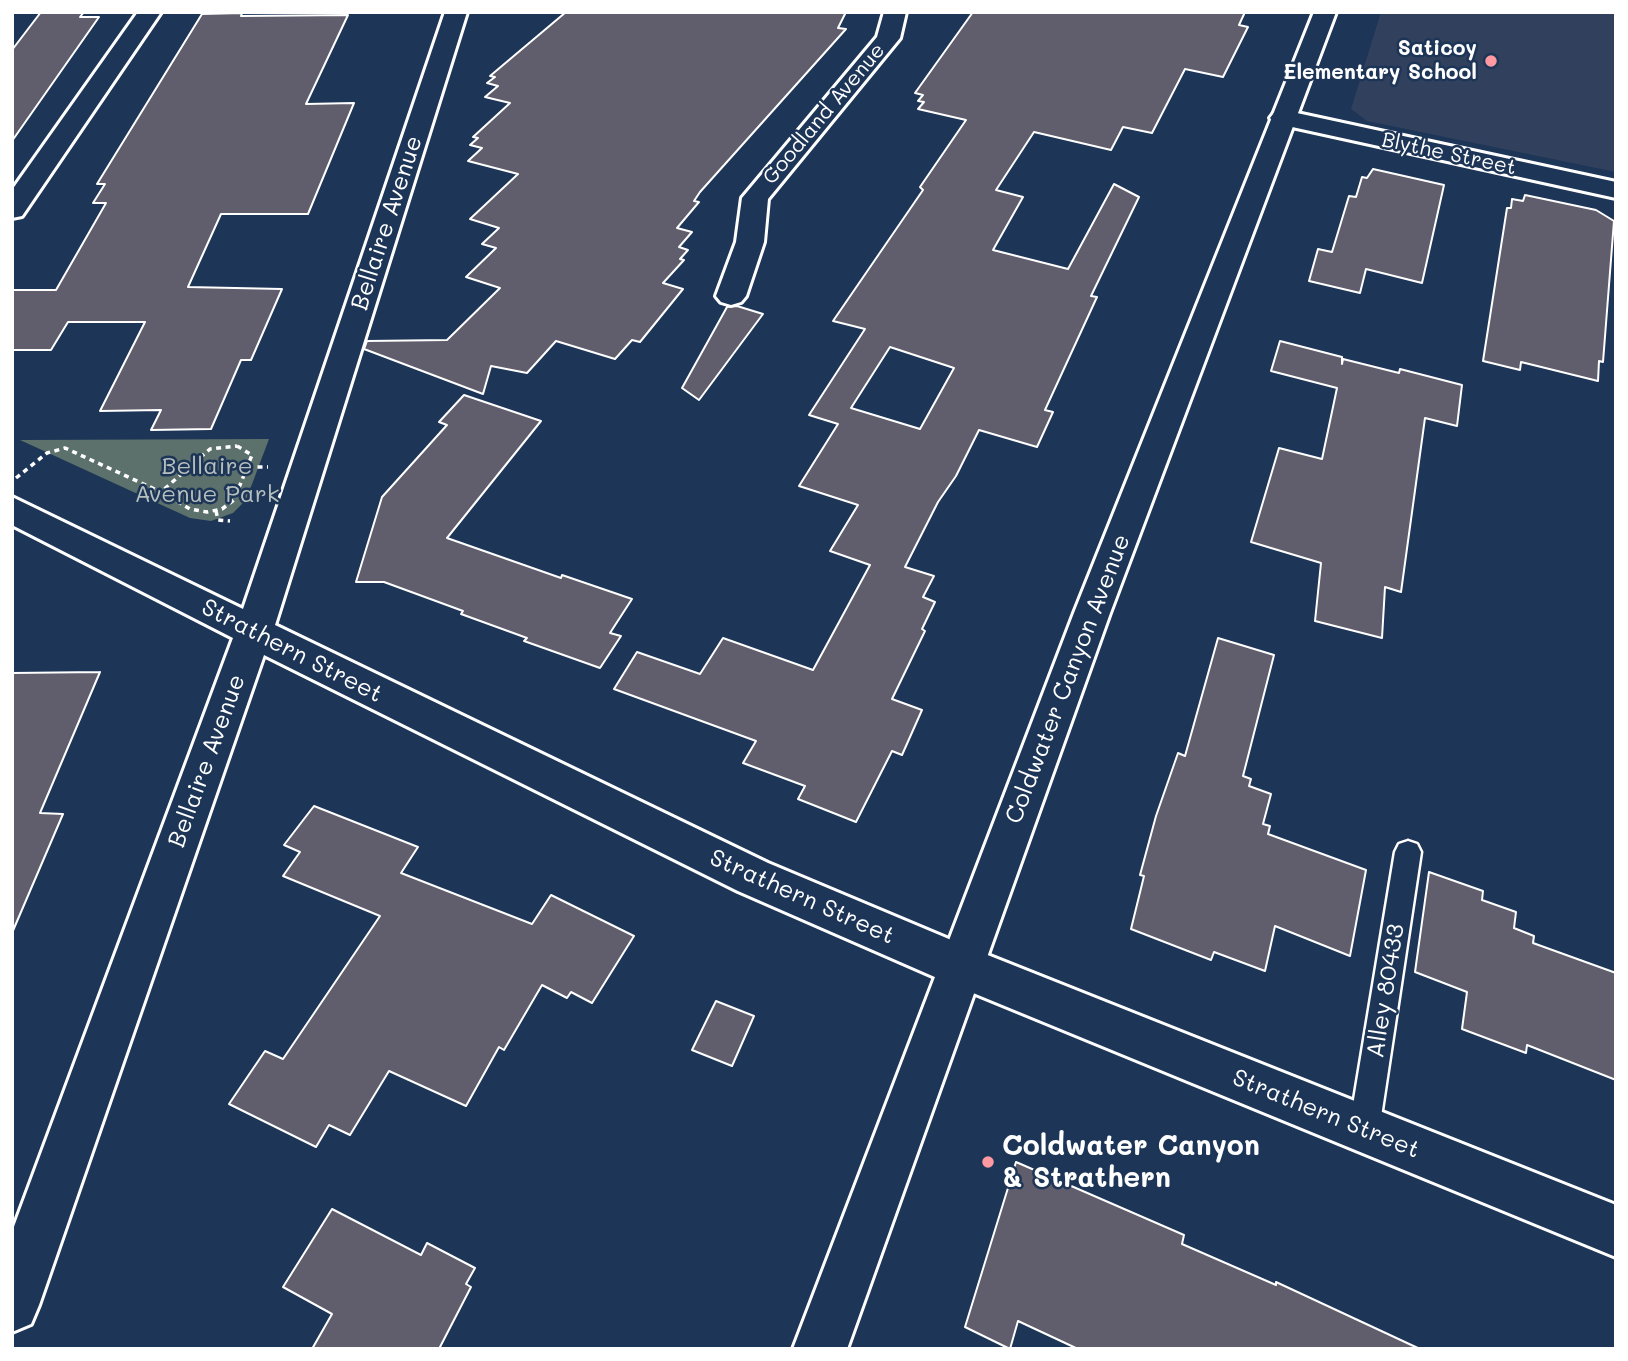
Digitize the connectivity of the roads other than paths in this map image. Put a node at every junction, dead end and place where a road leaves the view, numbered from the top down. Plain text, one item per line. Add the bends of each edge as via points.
1 (150, 12) edge
2 (456, 12) edge
3 (895, 12) edge
4 (1325, 12) edge
5 (1283, 118) junction
6 (1616, 190) edge
7 (12, 210) edge
8 (731, 296) dead end
9 (12, 510) edge
10 (254, 631) junction
11 (1408, 852) dead end
12 (960, 966) junction
13 (1364, 1130) junction
14 (1616, 1231) edge
15 (12, 1305) edge
16 (820, 1349) edge

1 - 7 street
2 - 10 street, Bellaire Avenue
3 - 8 street, Goodland Avenue via 888,38 755,198 750,242
4 - 5 street, Coldwater Canyon Avenue
5 - 6 street, Blythe Street
5 - 12 street, Coldwater Canyon Avenue
9 - 10 street, Strathern Street
10 - 12 street, Strathern Street via 663,835
10 - 15 street, Bellaire Avenue
11 - 13 lane, Alley 80433
12 - 13 street, Strathern Street
12 - 16 street, Coldwater Canyon Avenue
13 - 14 street, Strathern Street

